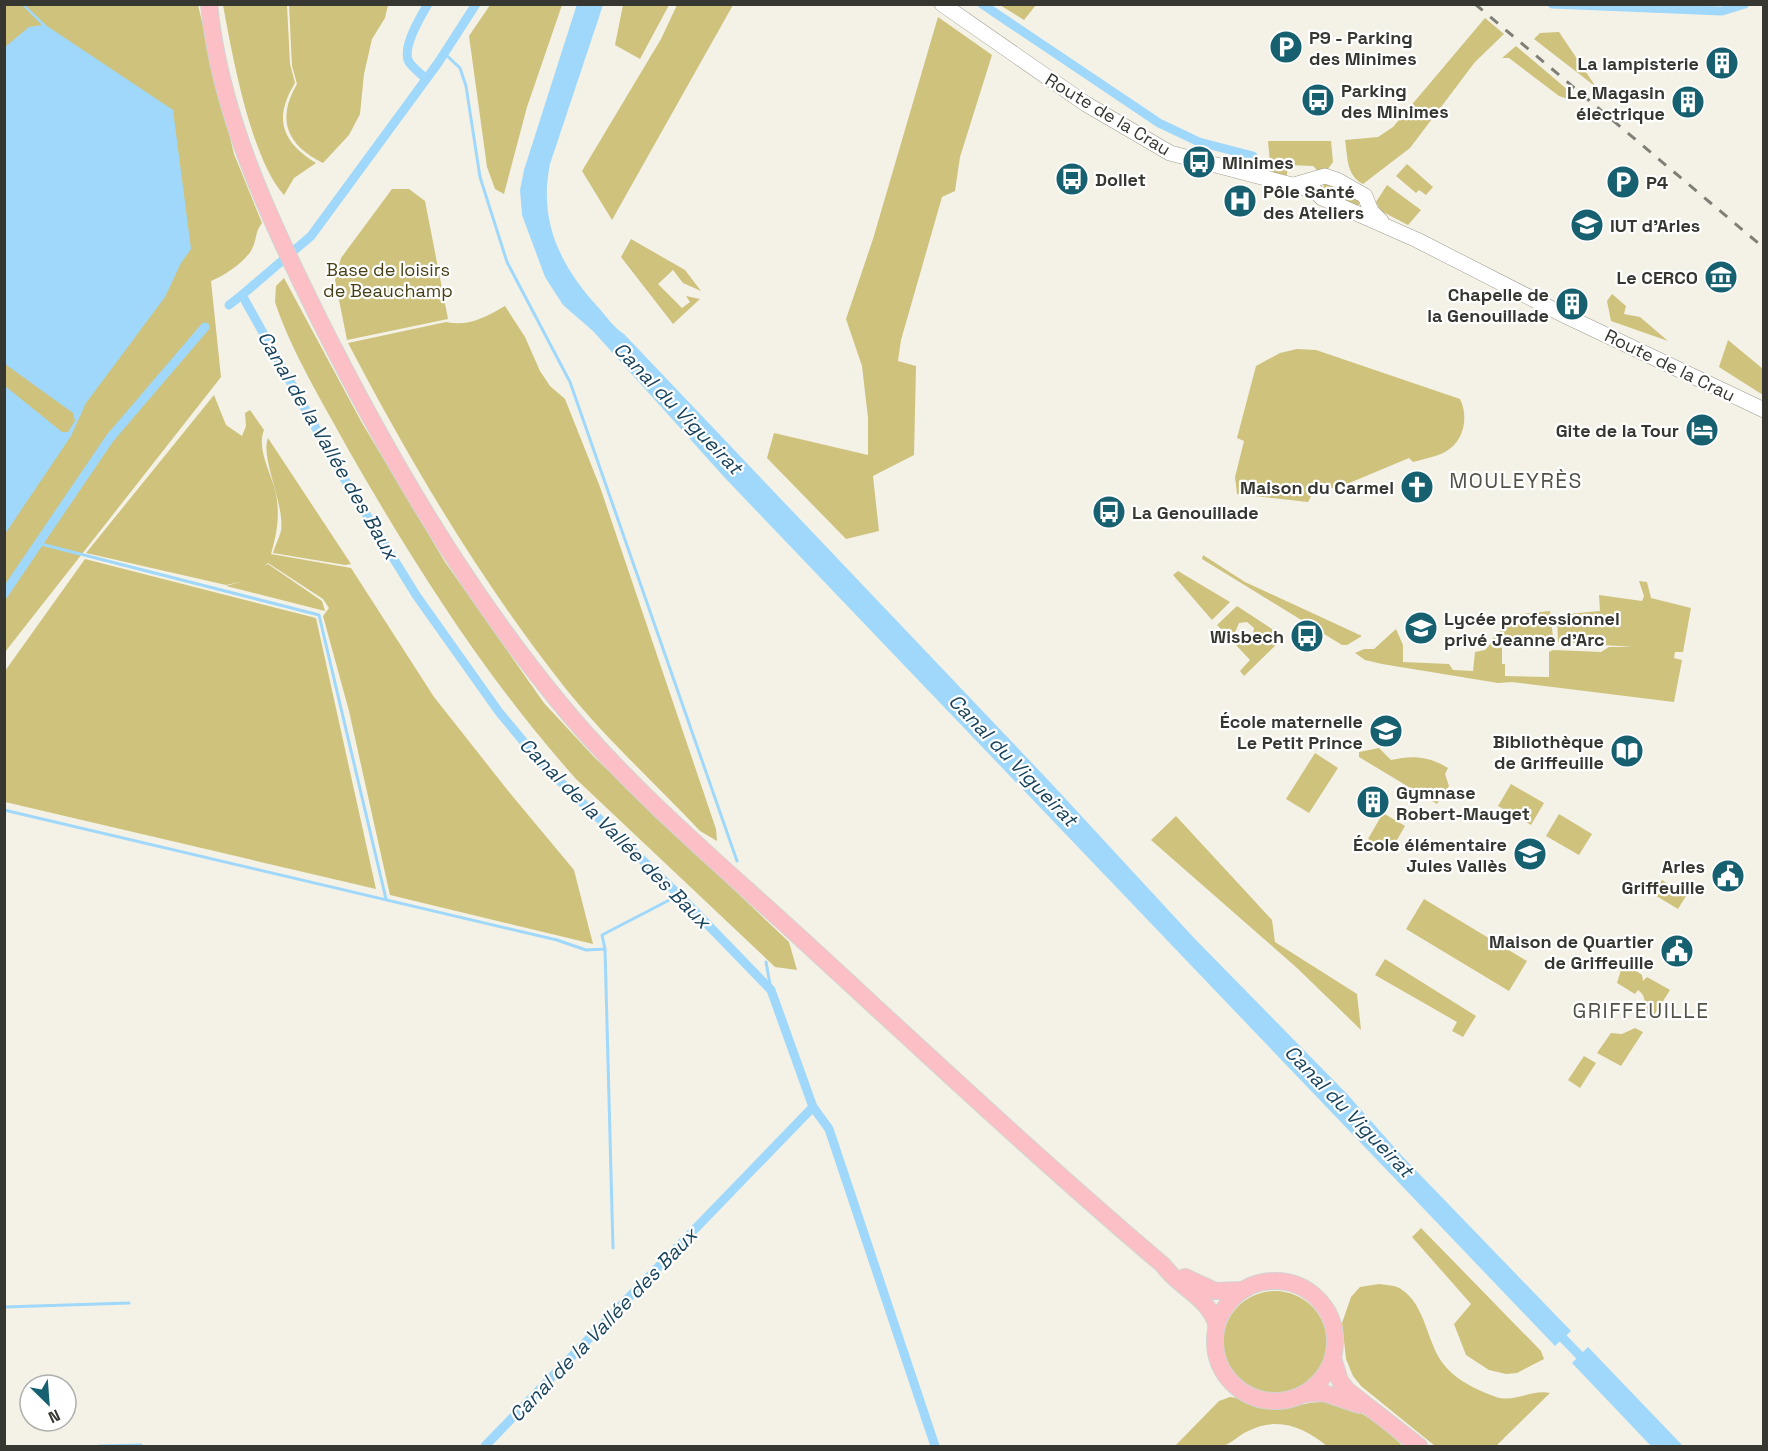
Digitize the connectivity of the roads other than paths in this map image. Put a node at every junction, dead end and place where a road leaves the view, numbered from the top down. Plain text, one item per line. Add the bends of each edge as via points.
1 (209, 4) edge
2 (942, 4) edge
3 (1318, 184) junction
4 (1363, 208) junction
5 (1764, 411) edge
6 (1163, 1265) junction
7 (1244, 1290) junction
8 (1217, 1326) junction
9 (1333, 1358) junction
10 (1303, 1394) junction
11 (1371, 1410) junction
12 (1419, 1446) edge

1 - 6 main road via 229,105 270,218 368,413 442,539 520,653 580,726 690,838
2 - 3 main road, Route de la Crau via 1086,104 1170,153 1291,186
3 - 4 main road, Route de la Crau via 1322,198
3 - 4 main road, Route de la Crau via 1325,176 1362,193
4 - 5 main road, Route de la Crau via 1383,224
6 - 7 main road via 1215,1291
6 - 8 main road via 1205,1302
7 - 8 main road via 1225,1308
7 - 9 main road via 1259,1283 1281,1281 1311,1292 1332,1320
8 - 10 main road via 1218,1360 1237,1387 1273,1401
9 - 10 main road via 1323,1378
9 - 11 main road via 1340,1381
10 - 11 main road via 1324,1393
11 - 12 main road

